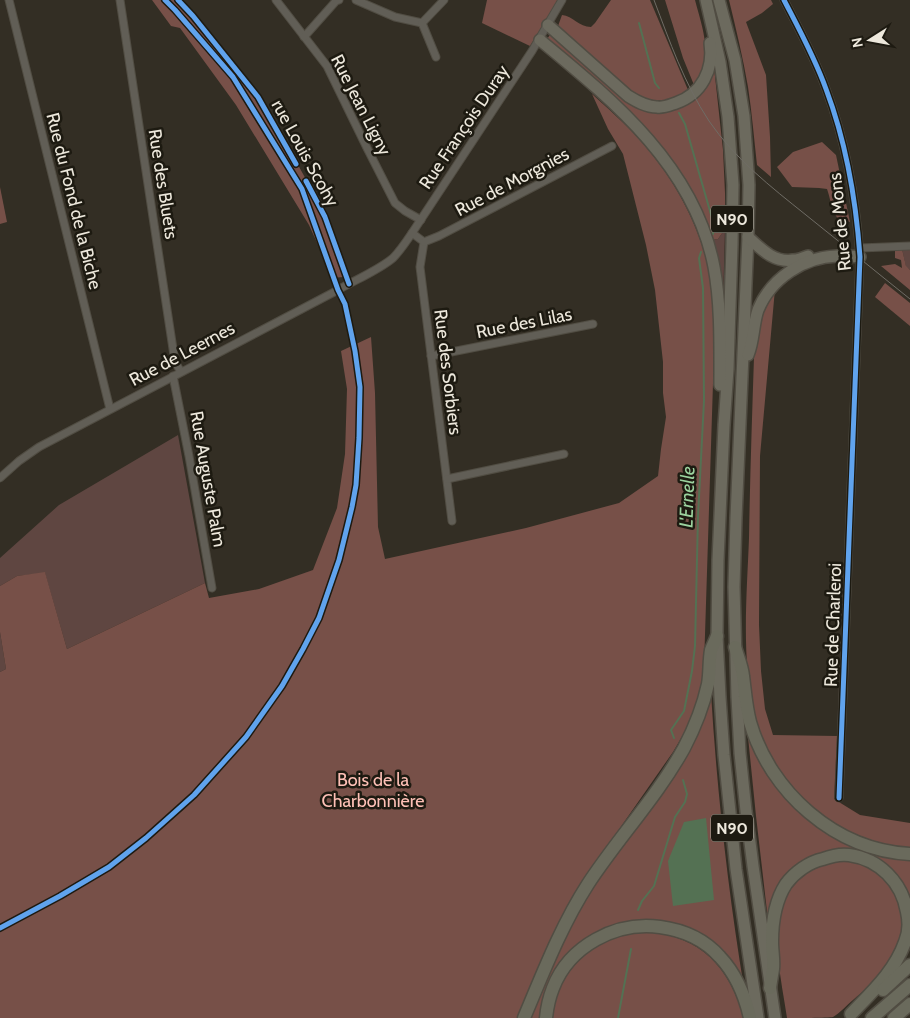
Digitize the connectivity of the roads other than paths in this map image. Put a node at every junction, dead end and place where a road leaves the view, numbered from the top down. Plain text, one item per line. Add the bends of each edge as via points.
1 (8, 0) edge
2 (120, 0) edge
3 (276, 0) edge
4 (339, 0) edge
5 (356, 0) edge
6 (444, 0) edge
7 (562, 0) edge
8 (706, 0) edge
9 (719, 0) edge
10 (784, 0) edge
11 (710, 14) junction
12 (422, 23) junction
13 (548, 25) junction
14 (304, 37) junction
15 (540, 40) junction
16 (436, 56) dead end
17 (612, 146) dead end
18 (421, 220) junction
19 (412, 233) junction
20 (748, 237) junction
21 (424, 242) junction
22 (910, 246) edge
23 (860, 252) junction
24 (383, 265) joint
25 (593, 324) dead end
26 (431, 356) junction
27 (742, 368) junction
28 (181, 372) junction
29 (173, 376) junction
30 (110, 409) junction
31 (724, 425) junction
32 (564, 454) dead end
33 (852, 454) joint
34 (0, 478) edge
35 (447, 479) junction
36 (452, 521) dead end
37 (212, 588) dead end
38 (718, 636) junction
39 (735, 647) junction
40 (840, 798) dead end
41 (910, 854) edge
42 (910, 965) edge
43 (910, 986) edge
44 (770, 988) junction
45 (910, 1004) edge
46 (849, 1016) edge
47 (524, 1018) edge
48 (546, 1018) edge
49 (750, 1018) edge
50 (758, 1018) edge
51 (775, 1018) edge
52 (872, 1018) edge
53 (894, 1018) edge

1 - 30 street, Rue du Fond de la Biche
2 - 28 street, Rue des Bluets via 176,362
3 - 14 street, Rue Jean Ligny
4 - 14 street
5 - 12 street via 395,17
6 - 12 street
7 - 13 street, Rue François Duray
8 - 11 highway, N90
9 - 20 highway, N90 via 735,60 744,116 749,185
10 - 23 street, Rue de Mons via 814,59 843,140
11 - 13 highway via 711,59 707,76 687,98 658,108 628,96
11 - 31 highway, N90 via 728,117 733,185
12 - 16 street
13 - 15 street, Rue François Duray
14 - 18 street, Rue Jean Ligny via 327,66 395,203
15 - 18 street, Rue François Duray
15 - 31 highway via 614,103 651,142 685,189 697,213 714,266 720,406
17 - 21 street, Rue de Morgnies
18 - 19 street, Rue François Duray
19 - 21 street
19 - 24 street, Rue François Duray
20 - 23 highway via 777,259 792,261 819,252
20 - 27 highway, N90
21 - 26 street, Rue des Sorbiers via 420,267
22 - 23 street
23 - 27 highway via 803,264 777,282 758,310 750,351
23 - 33 street, Rue de Mons
24 - 28 street, Rue de Leernes
25 - 26 street, Rue des Lilas
26 - 35 street, Rue des Sorbiers
27 - 39 highway, N90 via 734,587
28 - 29 street, Rue de Leernes
29 - 30 street, Rue de Leernes
29 - 37 street, Rue Auguste Palm
30 - 34 street, Rue de Leernes via 39,447
31 - 38 highway, N90
32 - 35 street
33 - 40 street, Rue de Charleroi
35 - 36 street, Rue des Sorbiers
38 - 47 highway via 712,649 708,682 696,726 666,778 588,885 555,946
38 - 50 highway, N90 via 730,812
39 - 41 highway via 758,744 790,795 822,823 842,835 880,850
39 - 44 highway, N90 via 746,811
42 - 46 highway via 874,999
43 - 52 highway
44 - 46 highway via 773,917 786,884 801,868 814,861 830,856 862,858 891,876 906,902 908,919 906,940 899,957
44 - 51 highway, N90
45 - 53 highway
48 - 49 highway via 553,987 576,955 603,936 636,926 653,926 689,934 720,956 740,988

